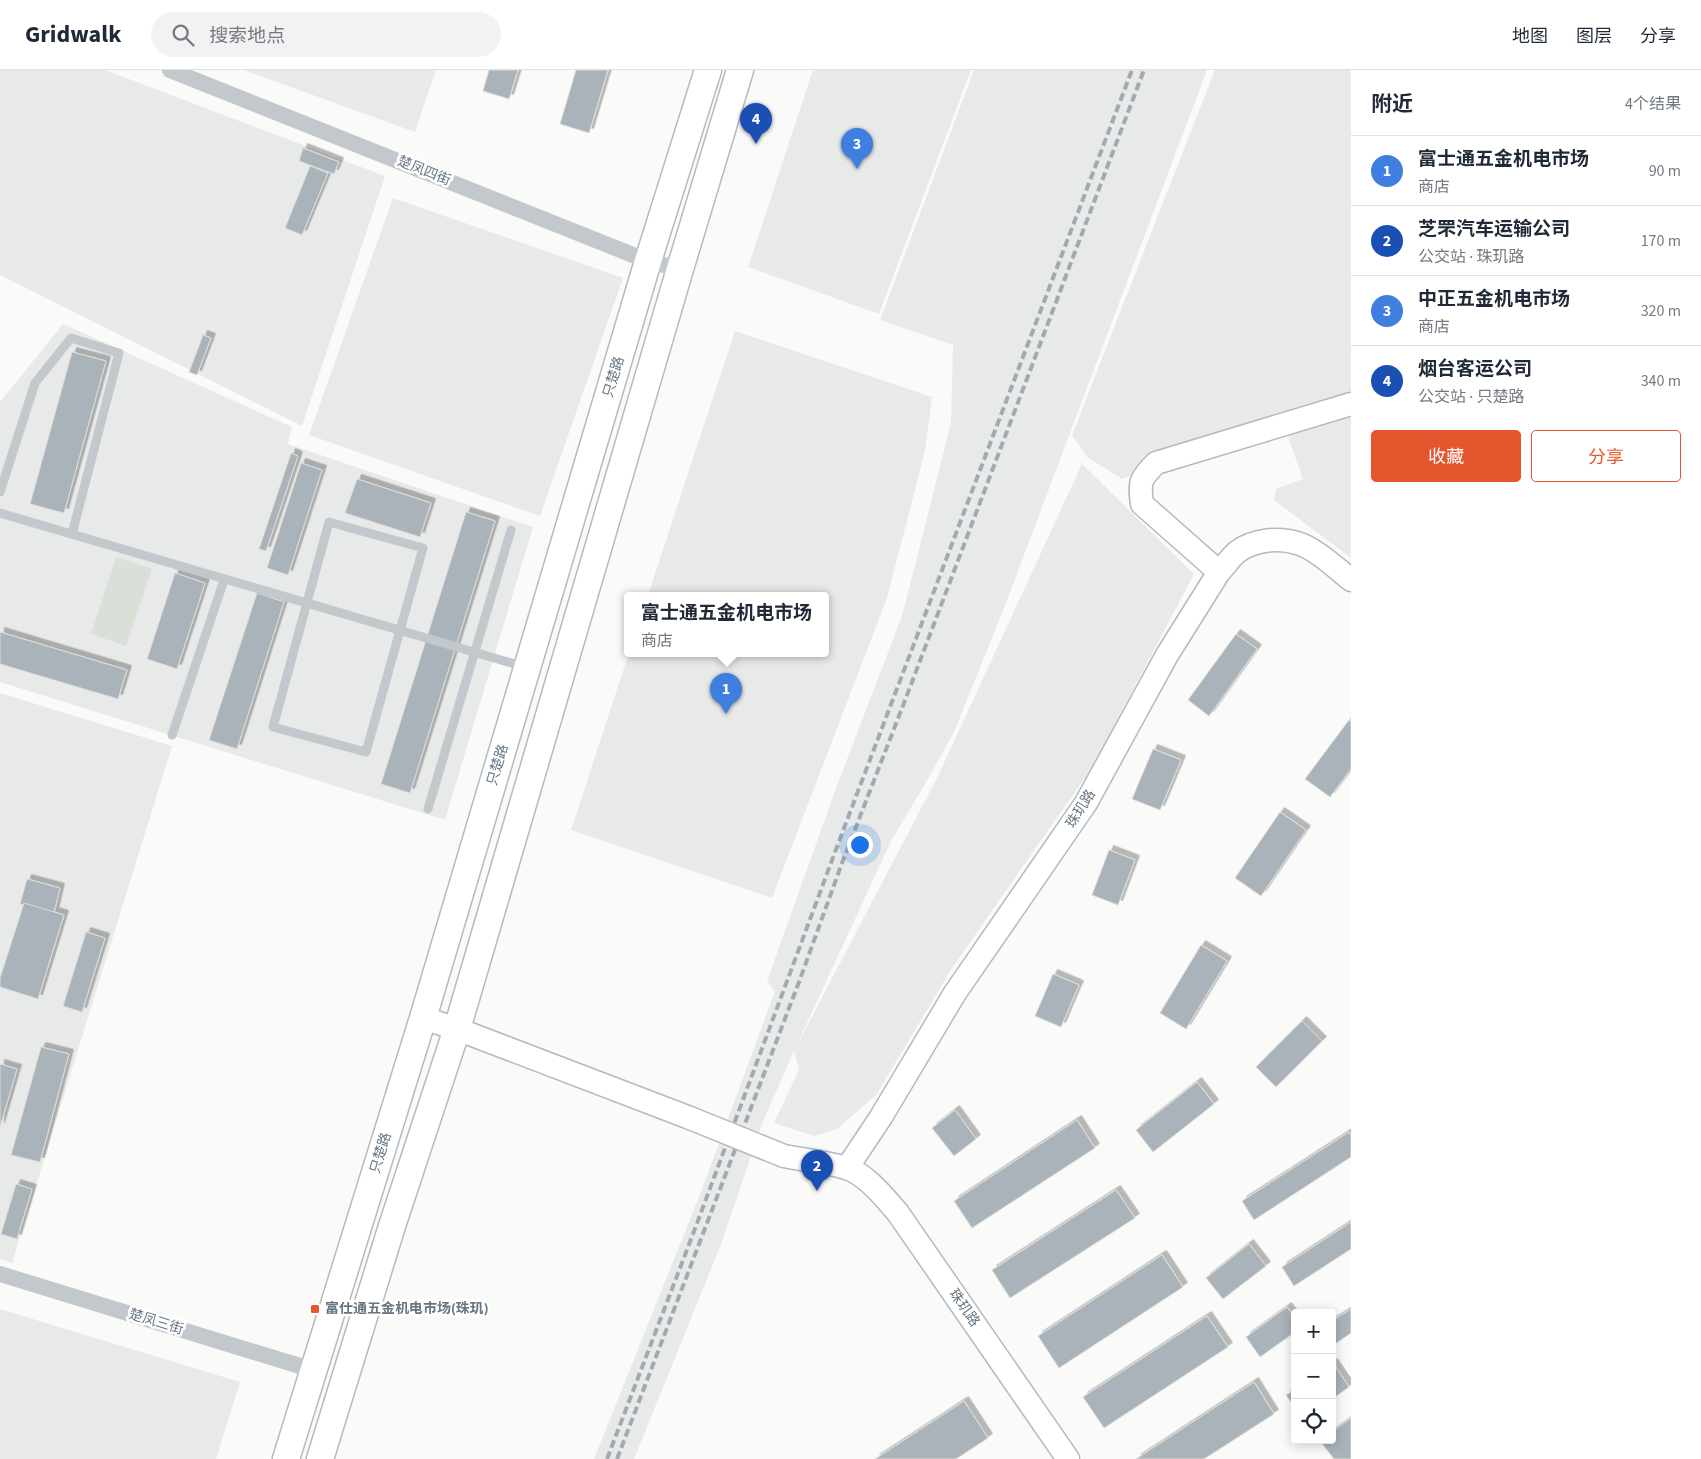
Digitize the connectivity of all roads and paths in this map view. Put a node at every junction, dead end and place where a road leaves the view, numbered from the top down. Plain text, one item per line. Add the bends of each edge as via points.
1 (170, 70) edge
2 (708, 70) edge
3 (740, 70) edge
4 (648, 261) junction
5 (680, 269) junction
6 (1351, 404) edge
7 (0, 492) edge
8 (0, 513) edge
9 (510, 530) dead end
10 (72, 534) junction
11 (1219, 572) junction
12 (224, 580) junction
13 (1351, 580) edge
14 (307, 603) junction
15 (400, 630) junction
16 (473, 652) junction
17 (528, 668) junction
18 (172, 735) dead end
19 (428, 809) dead end
20 (423, 1018) junction
21 (457, 1029) junction
22 (847, 1168) junction
23 (0, 1274) edge
24 (312, 1370) junction
25 (286, 1459) edge
26 (320, 1459) edge
27 (1068, 1459) edge

1 - 4 street, 楚凤四街
2 - 4 main road, 只楚路
3 - 5 main road
4 - 5 street, 楚凤四街
4 - 17 main road, 只楚路
5 - 21 main road
6 - 11 street via 1156,463 1145,474 1139,486 1142,504
7 - 10 lane via 35,382 72,338 119,353
8 - 10 lane
9 - 16 lane
10 - 12 lane
11 - 13 street, 珠玑路 via 1238,552 1266,540 1297,543
11 - 22 street, 珠玑路 via 1167,655 1086,803 955,993
12 - 14 lane
12 - 18 lane
14 - 15 lane
14 - 15 lane via 329,522 423,548
14 - 15 lane via 273,727 366,752
15 - 16 lane
16 - 17 lane
16 - 19 lane
17 - 20 main road, 只楚路
20 - 21 street, 珠玑路
20 - 24 main road, 只楚路
21 - 22 street, 珠玑路, bridge via 784,1156
21 - 26 main road
22 - 27 street, 珠玑路 via 881,1194 898,1213
23 - 24 street, 楚凤三街
24 - 25 main road, 只楚路

